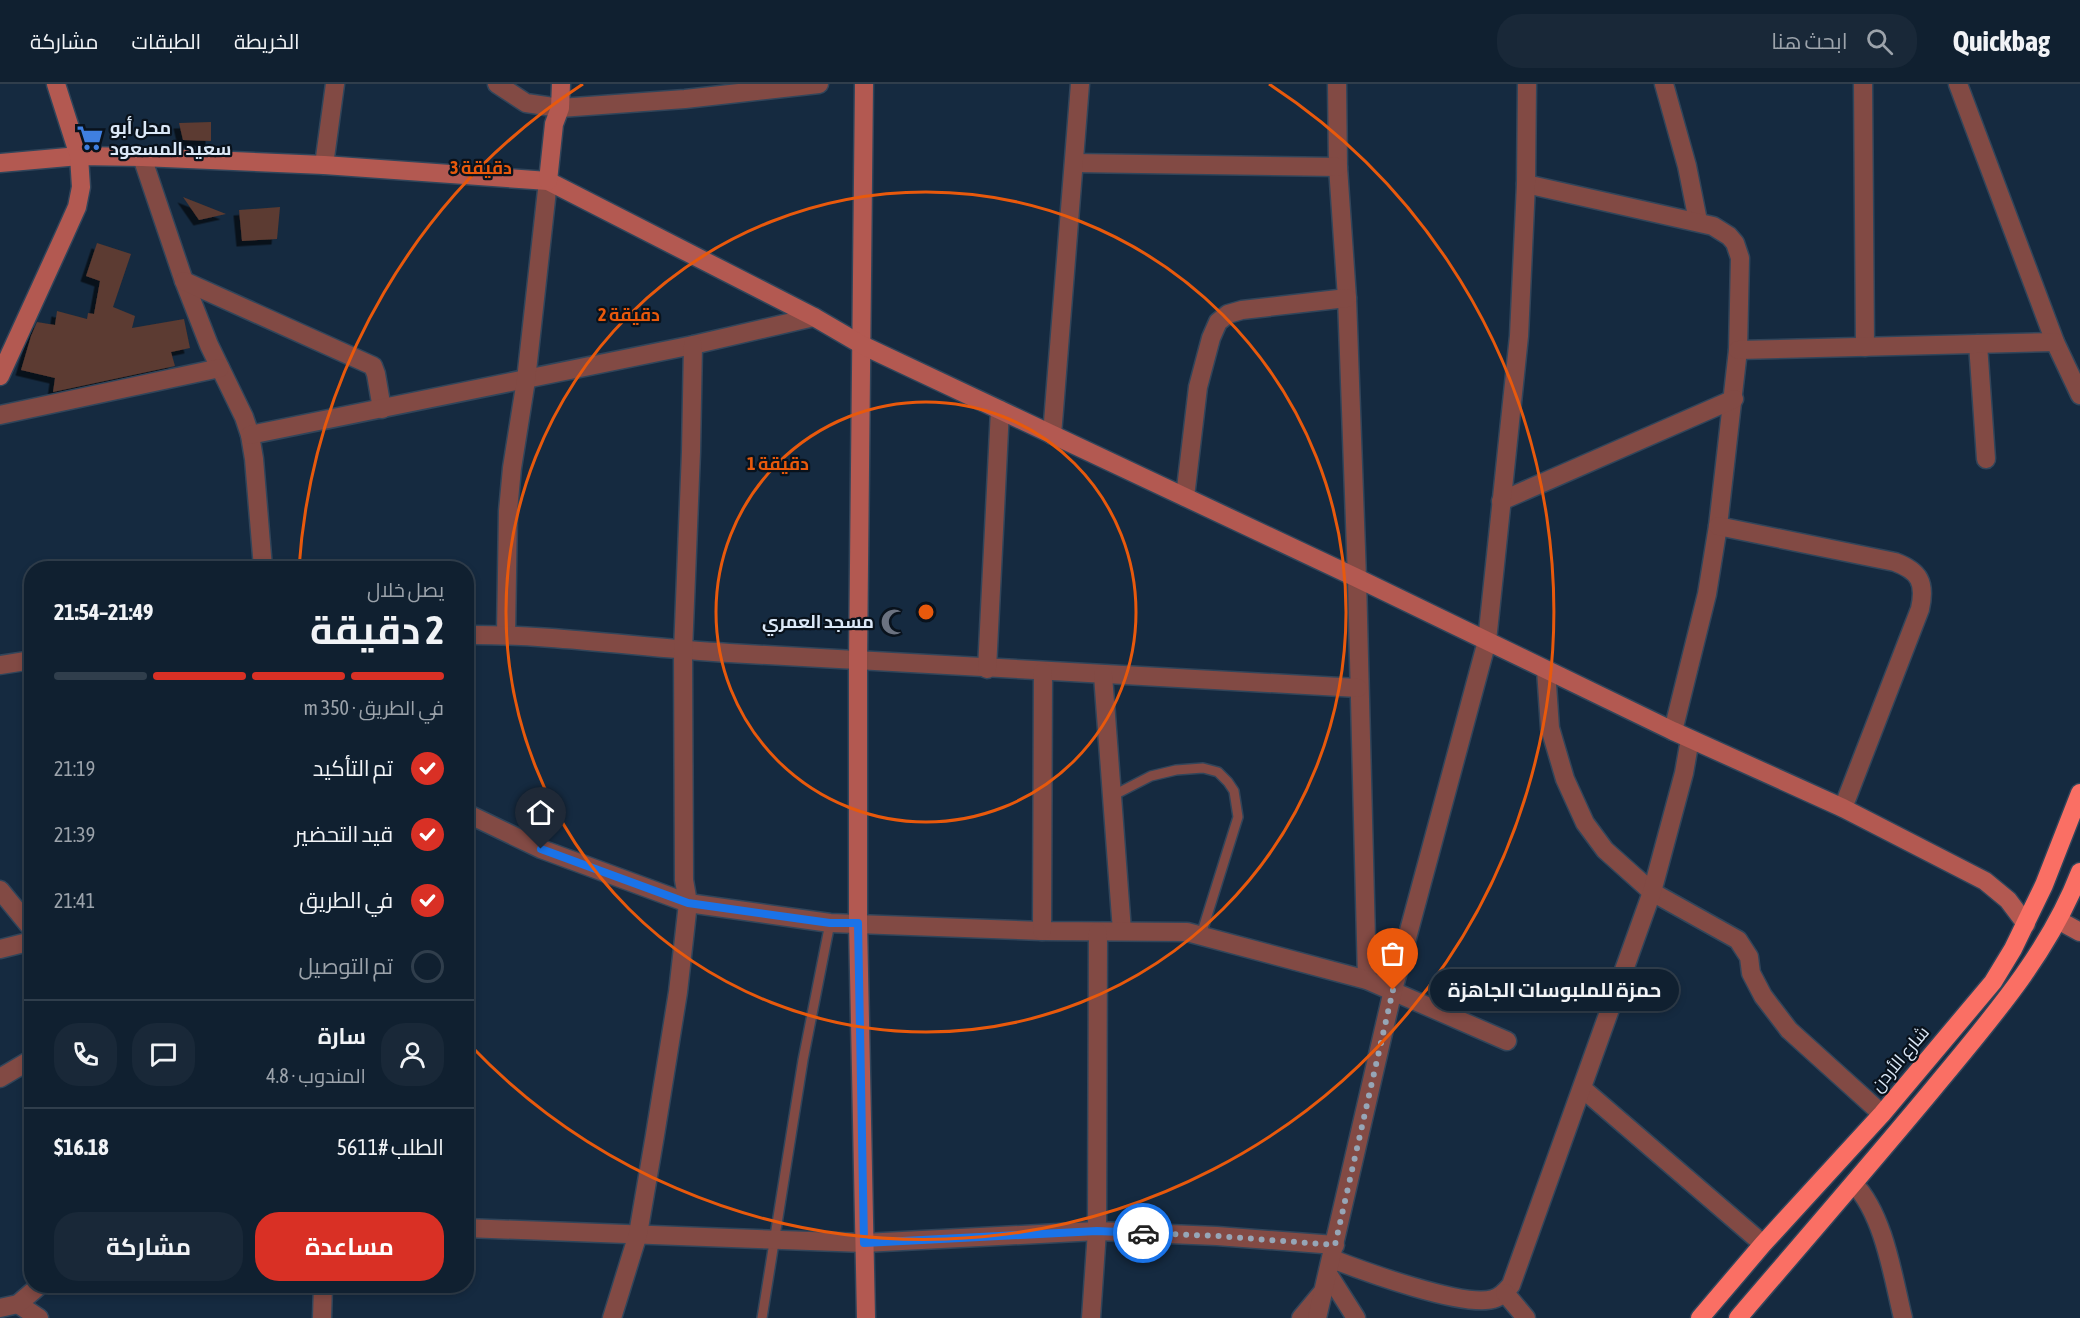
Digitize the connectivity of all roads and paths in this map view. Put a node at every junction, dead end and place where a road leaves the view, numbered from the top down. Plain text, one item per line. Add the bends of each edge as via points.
1 (56, 84) edge
2 (335, 84) edge
3 (497, 84) edge
4 (551, 84) edge
5 (561, 84) edge
6 (819, 84) edge
7 (864, 84) edge
8 (1080, 84) edge
9 (1337, 84) edge
10 (1527, 84) edge
11 (1664, 84) edge
12 (1863, 84) edge
13 (1962, 86) edge
14 (555, 114) junction
15 (79, 156) junction
16 (142, 157) junction
17 (0, 163) edge
18 (1075, 163) junction
19 (324, 165) junction
20 (1338, 167) junction
21 (548, 181) junction
22 (1526, 183) junction
23 (1698, 221) junction
24 (184, 281) junction
25 (1347, 297) junction
26 (814, 317) junction
27 (2055, 342) junction
28 (1978, 344) junction
29 (693, 345) junction
30 (862, 345) junction
31 (1865, 347) junction
32 (1738, 350) junction
33 (220, 368) junction
34 (0, 376) edge
35 (526, 380) junction
36 (2080, 395) edge
37 (1734, 399) junction
38 (382, 409) junction
39 (1000, 410) junction
40 (0, 415) edge
41 (250, 435) junction
42 (1052, 435) junction
43 (1986, 459) dead end
44 (1185, 497) junction
45 (1501, 501) junction
46 (1718, 526) junction
47 (262, 561) edge
48 (1356, 578) junction
49 (474, 634) edge
50 (507, 634) junction
51 (1487, 642) junction
52 (683, 651) junction
53 (24, 661) edge
54 (858, 661) junction
55 (0, 665) edge
56 (987, 669) junction
57 (1546, 670) junction
58 (1043, 672) junction
59 (1103, 675) junction
60 (1359, 688) junction
61 (1673, 731) junction
62 (1690, 739) junction
63 (2080, 793) edge
64 (1112, 796) junction
65 (1843, 808) junction
66 (474, 817) edge
67 (2080, 872) edge
68 (0, 890) edge
69 (1652, 892) junction
70 (688, 903) junction
71 (24, 919) edge
72 (2058, 920) junction
73 (830, 923) junction
74 (858, 923) junction
75 (2026, 924) junction
76 (1042, 931) junction
77 (1122, 931) junction
78 (1098, 932) junction
79 (2080, 932) edge
80 (1201, 935) junction
81 (24, 943) edge
82 (0, 949) edge
83 (1367, 980) junction
84 (1393, 990) junction
85 (1507, 1041) dead end
86 (24, 1064) edge
87 (0, 1078) edge
88 (1582, 1089) junction
89 (1882, 1114) junction
90 (1854, 1184) junction
91 (474, 1228) edge
92 (1097, 1231) junction
93 (638, 1234) junction
94 (774, 1239) junction
95 (864, 1243) junction
96 (1763, 1244) junction
97 (1332, 1260) junction
98 (31, 1293) edge
99 (323, 1293) edge
100 (1322, 1293) junction
101 (1505, 1293) junction
102 (1716, 1299) junction
103 (18, 1304) junction
104 (0, 1308) edge
105 (39, 1318) edge
106 (322, 1318) edge
107 (612, 1318) edge
108 (762, 1318) edge
109 (866, 1318) edge
110 (1091, 1318) edge
111 (1301, 1318) edge
112 (1317, 1318) edge
113 (1356, 1318) edge
114 (1526, 1318) edge
115 (1700, 1318) edge
116 (1737, 1318) edge
117 (1903, 1318) edge

1 - 15 street
2 - 19 street
3 - 14 street via 526,103
4 - 14 street
5 - 14 street
6 - 14 street
7 - 30 street
8 - 18 street
9 - 20 street
10 - 22 street
11 - 23 street
12 - 31 street
13 - 27 street
14 - 21 street
15 - 16 street
15 - 17 street
15 - 34 street via 81,187 76,207
16 - 19 street
16 - 24 street
18 - 20 street
18 - 42 street
19 - 21 street
20 - 25 street
21 - 26 street
21 - 35 street
22 - 23 street
22 - 45 street via 1519,336
23 - 32 street via 1713,226 1736,243 1740,258
24 - 33 street
24 - 38 street via 373,366
25 - 44 street via 1242,310 1218,322 1198,387
25 - 48 street
26 - 29 street
26 - 30 street
27 - 28 street
27 - 36 street
28 - 31 street
28 - 43 street
29 - 35 street
29 - 52 street
30 - 39 street
30 - 54 street
31 - 32 street
32 - 37 street
33 - 40 street
33 - 41 street
35 - 38 street
35 - 50 street via 508,511
37 - 45 street
37 - 46 street
38 - 41 street
39 - 42 street
39 - 56 street
41 - 47 street
42 - 44 street
44 - 48 street
45 - 51 street
46 - 61 street via 1707,594
46 - 65 street via 1895,561 1912,568 1918,576 1922,586 1920,609
48 - 51 street
48 - 60 street
49 - 50 street
50 - 52 street
51 - 57 street
51 - 84 street
52 - 54 street
52 - 70 street via 684,880
53 - 55 street
54 - 56 street
54 - 74 street
56 - 58 street
57 - 61 street
57 - 69 street via 1550,728 1565,779 1585,824 1605,850
58 - 59 street
58 - 76 street
59 - 60 street
59 - 64 street
60 - 83 street
61 - 62 street
62 - 65 street
62 - 69 street
63 - 75 highway, شارع الأردن
64 - 77 street
64 - 80 lane via 1151,776 1203,768 1218,772 1234,791 1238,817
65 - 75 street via 1985,881 2008,900
66 - 70 street via 541,849
67 - 72 highway
68 - 71 street
69 - 88 street
69 - 89 street via 1738,940 1749,957 1763,996 1789,1030
70 - 73 street
70 - 93 street via 678,992
72 - 79 street
72 - 90 highway via 2011,994
73 - 74 street
73 - 94 lane
74 - 76 street
74 - 95 street
75 - 89 highway, شارع الأردن via 1993,982
76 - 78 street
77 - 78 street
77 - 80 street via 1171,930
78 - 92 street
80 - 83 street
81 - 82 street
83 - 84 street
84 - 85 street
84 - 97 street
86 - 87 street
88 - 96 street
88 - 101 street
89 - 96 highway, شارع الأردن
90 - 116 highway
90 - 117 street via 1874,1214
91 - 93 street
92 - 95 street
92 - 97 street via 1217,1236
92 - 110 street
93 - 94 street
93 - 107 street
94 - 95 street
94 - 108 lane
95 - 109 street
96 - 102 highway, شارع الأردن
97 - 100 street
97 - 101 street via 1461,1298 1483,1301
97 - 113 street
98 - 103 street
99 - 106 street
100 - 111 street
100 - 112 street
101 - 114 street
102 - 115 highway, شارع الأردن
102 - 116 highway
103 - 104 street
103 - 105 street

